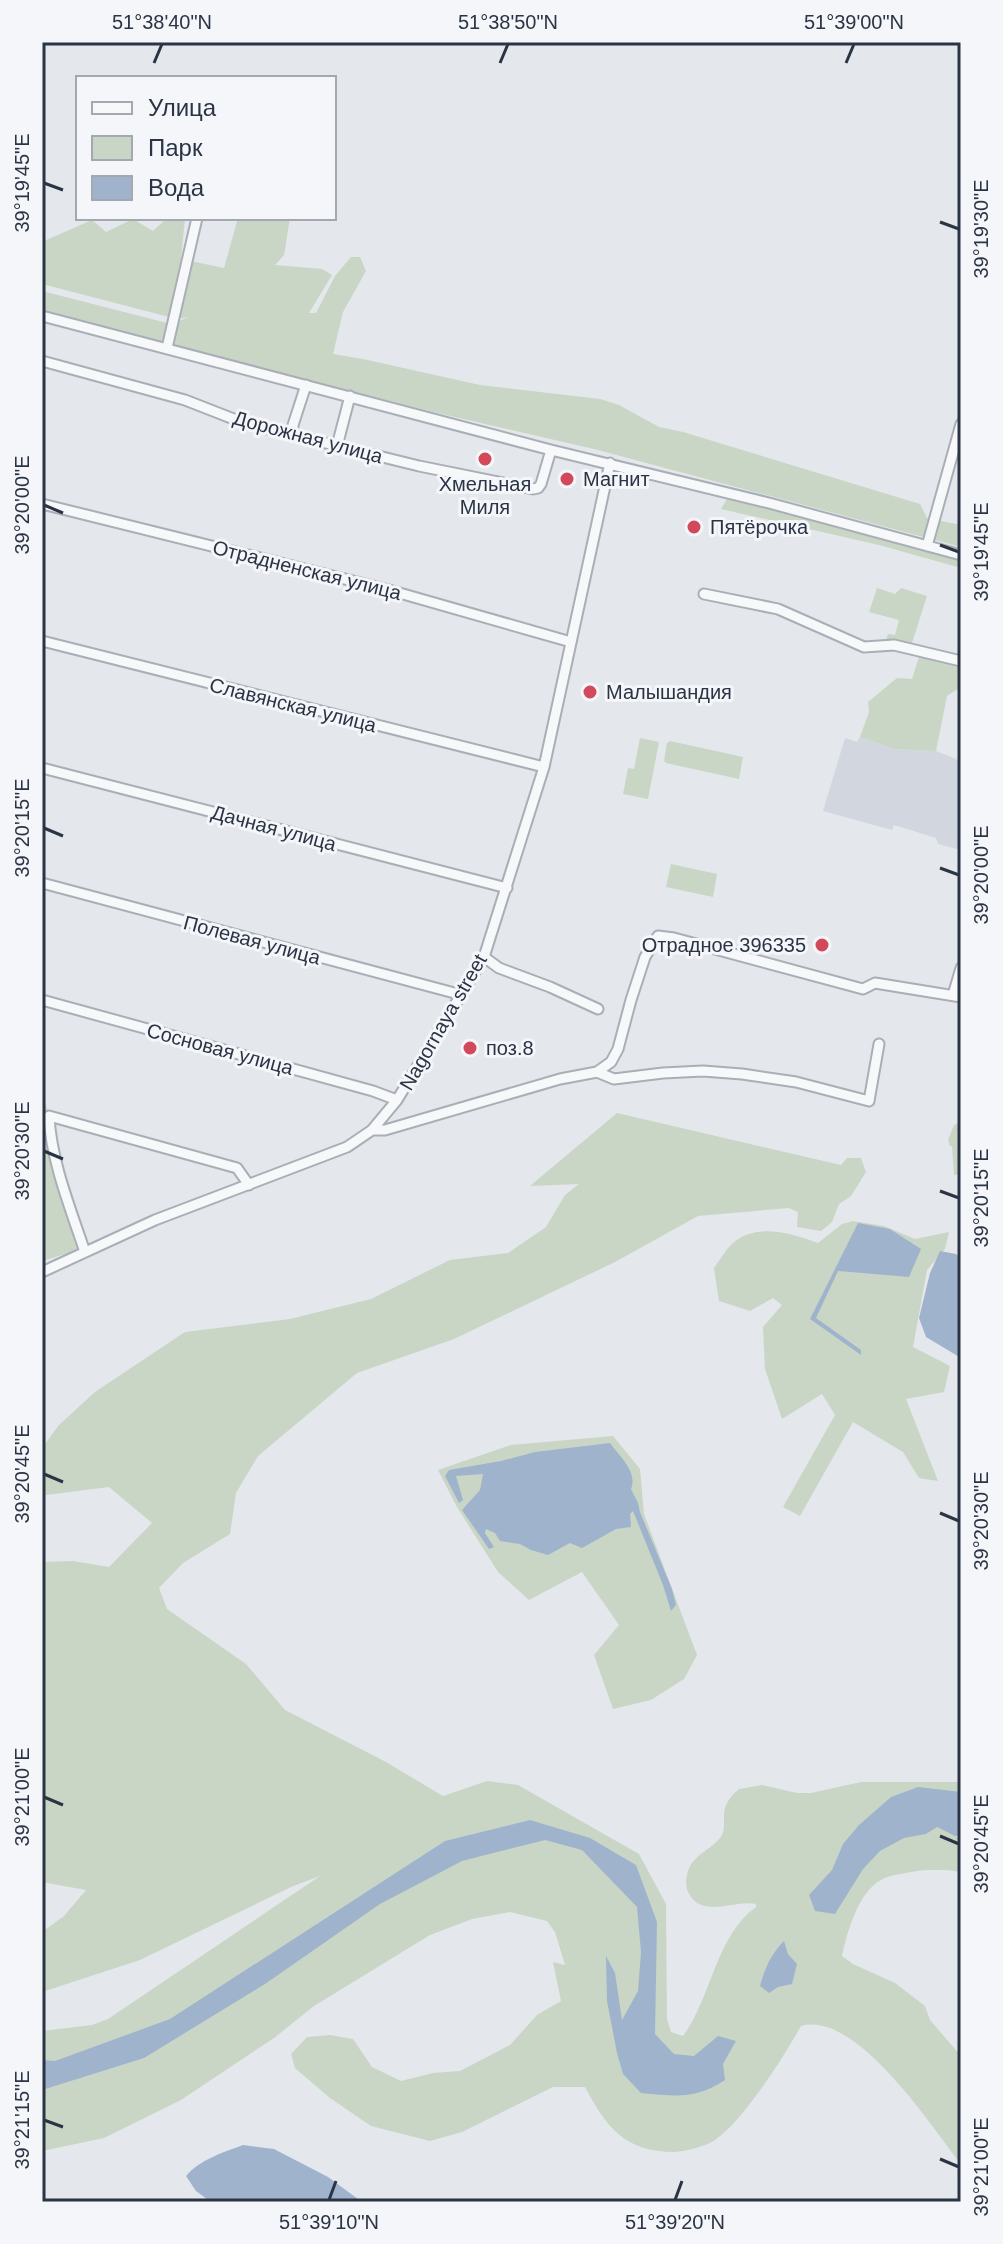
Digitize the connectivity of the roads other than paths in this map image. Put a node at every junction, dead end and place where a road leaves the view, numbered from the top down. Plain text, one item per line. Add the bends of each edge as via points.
1 (197, 220) edge
2 (42, 316) edge
3 (167, 348) junction
4 (42, 361) edge
5 (306, 385) junction
6 (350, 396) junction
7 (961, 424) edge
8 (293, 436) junction
9 (337, 446) junction
10 (551, 450) junction
11 (610, 463) junction
12 (42, 504) edge
13 (927, 546) junction
14 (961, 555) edge
15 (704, 594) dead end
16 (42, 641) edge
17 (571, 642) junction
18 (961, 661) edge
19 (544, 767) junction
20 (42, 768) edge
21 (42, 883) edge
22 (507, 888) junction
23 (484, 957) junction
24 (961, 968) edge
25 (462, 995) junction
26 (957, 996) edge
27 (42, 1000) edge
28 (598, 1009) dead end
29 (879, 1044) dead end
30 (597, 1072) junction
31 (397, 1100) junction
32 (372, 1130) junction
33 (249, 1185) junction
34 (85, 1252) junction
35 (42, 1272) edge

1 - 3 street
2 - 3 street
3 - 5 street
4 - 8 street, Дорожная улица
5 - 6 street
5 - 8 street
6 - 9 street
6 - 10 street
7 - 13 street
8 - 9 street, Дорожная улица
9 - 10 street, Дорожная улица via 533,489 541,484
10 - 11 street
11 - 13 street
11 - 17 street, Nagornaya street
12 - 17 street, Отрадненская улица via 389,590
13 - 14 street
15 - 18 street via 778,609 864,647 894,645
16 - 19 street, Славянская улица
17 - 19 street, Nagornaya street
19 - 22 street, Nagornaya street
20 - 22 street, Дачная улица
21 - 25 street, Полевая улица
22 - 23 street, Nagornaya street
23 - 25 street, Nagornaya street
23 - 28 street
24 - 26 street
25 - 31 street, Nagornaya street
26 - 30 street via 875,983 863,989 658,936 645,957 618,1049
27 - 31 street, Сосновая улица
29 - 30 street via 869,1101 751,1075 703,1071 614,1079
30 - 32 street
31 - 32 street, Nagornaya street
32 - 33 street, Nagornaya street via 347,1147
33 - 34 street, Nagornaya street
33 - 34 street via 237,1168 49,1116 62,1184
34 - 35 street, Nagornaya street

